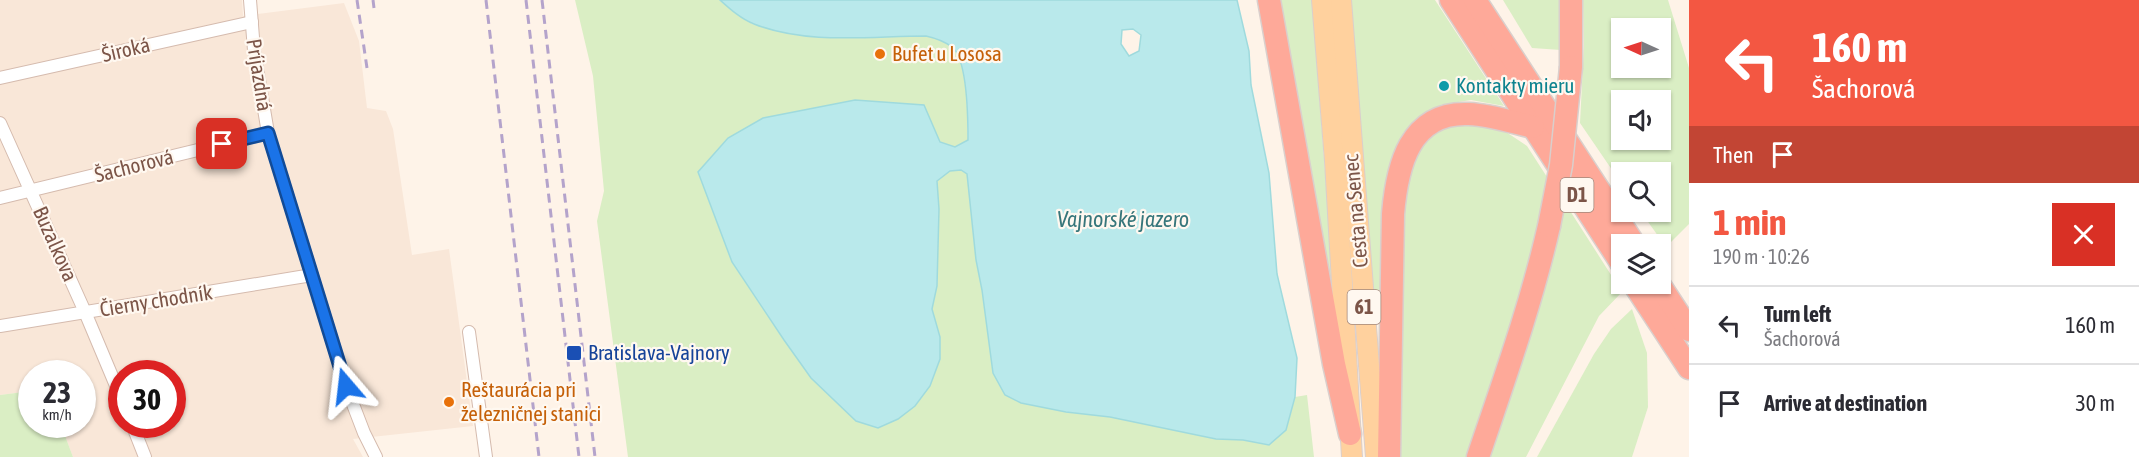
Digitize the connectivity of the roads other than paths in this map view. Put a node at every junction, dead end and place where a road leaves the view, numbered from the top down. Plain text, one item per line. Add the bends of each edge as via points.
1 (250, 0) edge
2 (1269, 0) edge
3 (1322, 0) edge
4 (1341, 0) edge
5 (1451, 0) edge
6 (1475, 0) edge
7 (1492, 0) edge
8 (1571, 0) edge
9 (252, 22) junction
10 (0, 78) edge
11 (1544, 106) junction
12 (0, 123) edge
13 (1533, 127) junction
14 (268, 133) junction
15 (31, 190) junction
16 (0, 198) edge
17 (1627, 234) edge
18 (1611, 247) edge
19 (312, 275) junction
20 (1641, 294) edge
21 (1666, 294) edge
22 (85, 312) junction
23 (0, 326) edge
24 (1689, 330) edge
25 (469, 332) dead end
26 (108, 367) edge
27 (1689, 368) edge
28 (1350, 434) junction
29 (138, 438) edge
30 (145, 457) edge
31 (376, 457) edge
32 (486, 457) edge
33 (1352, 457) edge
34 (1376, 457) edge
35 (1389, 457) edge
36 (1478, 457) edge

1 - 9 street, Príjazdná
2 - 28 highway
3 - 28 main road, Cesta na Senec / 61
4 - 34 main road, Cesta na Senec / 61
5 - 13 highway, D1
6 - 11 highway, D1
7 - 11 highway
8 - 36 highway, bridge via 1570,68 1561,165 1549,226 1520,332
9 - 10 street, Široká
9 - 14 street, Príjazdná
11 - 17 highway, D1
12 - 15 street, Buzalkova
13 - 18 highway, D1
13 - 35 highway via 1476,114 1446,116 1425,127 1403,158 1396,180 1394,214
14 - 15 street, Šachorová
14 - 19 street, Príjazdná
15 - 16 street, Šachorová
15 - 22 street, Buzalkova
19 - 22 street, Čierny chodník
19 - 31 street, Príjazdná via 346,386
20 - 27 highway
21 - 24 highway
22 - 23 street, Čierny chodník
22 - 26 street, Buzalkova
25 - 32 street
28 - 33 main road, Cesta na Senec / 61
29 - 30 street

